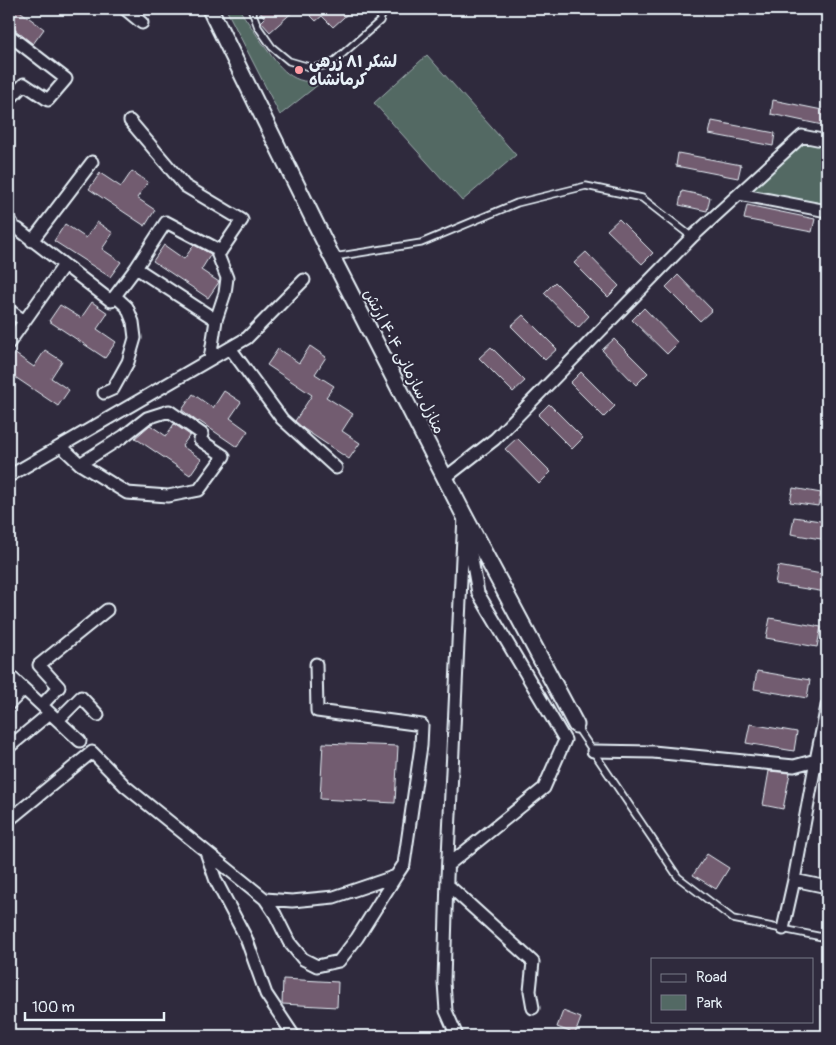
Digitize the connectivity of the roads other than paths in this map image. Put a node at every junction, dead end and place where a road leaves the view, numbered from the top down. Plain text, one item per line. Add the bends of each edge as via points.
1 (125, 9) edge
2 (210, 9) edge
3 (252, 9) edge
4 (384, 9) edge
5 (142, 23) dead end
6 (9, 35) edge
7 (10, 95) edge
8 (130, 121) dead end
9 (827, 141) edge
10 (92, 162) dead end
11 (739, 194) junction
12 (827, 211) edge
13 (13, 224) edge
14 (692, 237) junction
15 (32, 241) junction
16 (221, 251) junction
17 (332, 257) junction
18 (64, 266) junction
19 (136, 268) junction
20 (304, 280) dead end
21 (114, 296) junction
22 (9, 310) edge
23 (216, 320) junction
24 (24, 321) junction
25 (9, 343) edge
26 (230, 348) junction
27 (210, 359) junction
28 (104, 393) dead end
29 (61, 446) junction
30 (80, 464) junction
31 (336, 468) dead end
32 (9, 476) edge
33 (445, 478) junction
34 (464, 515) junction
35 (107, 610) dead end
36 (316, 664) dead end
37 (9, 675) edge
38 (24, 689) junction
39 (9, 704) edge
40 (827, 706) edge
41 (50, 713) junction
42 (98, 716) dead end
43 (576, 725) joint
44 (80, 741) dead end
45 (9, 747) edge
46 (593, 752) junction
47 (816, 760) junction
48 (9, 820) edge
49 (206, 852) junction
50 (448, 865) junction
51 (396, 876) junction
52 (794, 880) junction
53 (447, 884) junction
54 (827, 886) edge
55 (265, 899) junction
56 (783, 930) junction
57 (827, 938) edge
58 (533, 1008) dead end
59 (294, 1036) edge
60 (457, 1036) edge

1 - 5 street
2 - 17 street, منازل سازمانی ۴۰۴ ارتش
3 - 4 lane via 258,27 272,47 289,61 313,68 331,64 380,21
6 - 7 street via 66,79 48,100 24,84
8 - 16 street via 185,186 242,220
9 - 11 street via 802,136
10 - 15 street
11 - 12 street
11 - 14 street
13 - 15 street
14 - 17 lane via 642,198 586,186 516,203 421,243
14 - 33 street via 495,439
15 - 18 street
16 - 19 street via 166,222
16 - 23 street via 218,255 227,278
17 - 33 street, منازل سازمانی ۴۰۴ ارتش
18 - 21 street via 111,301
18 - 24 street
19 - 21 street
19 - 23 street
20 - 26 street via 247,338
21 - 28 street via 127,308 135,338 128,362 113,389
22 - 24 street
23 - 27 street
24 - 25 street
26 - 27 street
26 - 31 street via 282,419
27 - 29 street
29 - 30 street
29 - 32 street
30 - 30 street via 127,493 168,496 199,490 224,456 200,440 202,434 169,410 147,418
33 - 34 street, منازل سازمانی ۴۰۴ ارتش
34 - 43 street, منازل سازمانی ۴۰۴ ارتش
34 - 50 street
34 - 50 street via 478,593 565,740 544,788
35 - 41 street via 39,665 59,687
36 - 51 street via 317,712 422,725 404,864
37 - 38 street
38 - 39 street
38 - 41 street
40 - 47 street
41 - 42 street via 81,697
41 - 44 street
41 - 45 street
43 - 46 lane
46 - 47 street via 653,752 794,766
46 - 56 lane via 678,877 733,919
47 - 52 street
48 - 49 street via 92,752 125,786
49 - 55 street
49 - 59 street via 216,881 246,938 266,994
50 - 53 street
51 - 55 street via 334,897 292,901
51 - 55 street via 339,961 317,966 303,959 289,942
52 - 54 street
52 - 56 street
53 - 58 street via 533,962 530,991
53 - 60 street via 444,982 446,1011
56 - 57 lane

